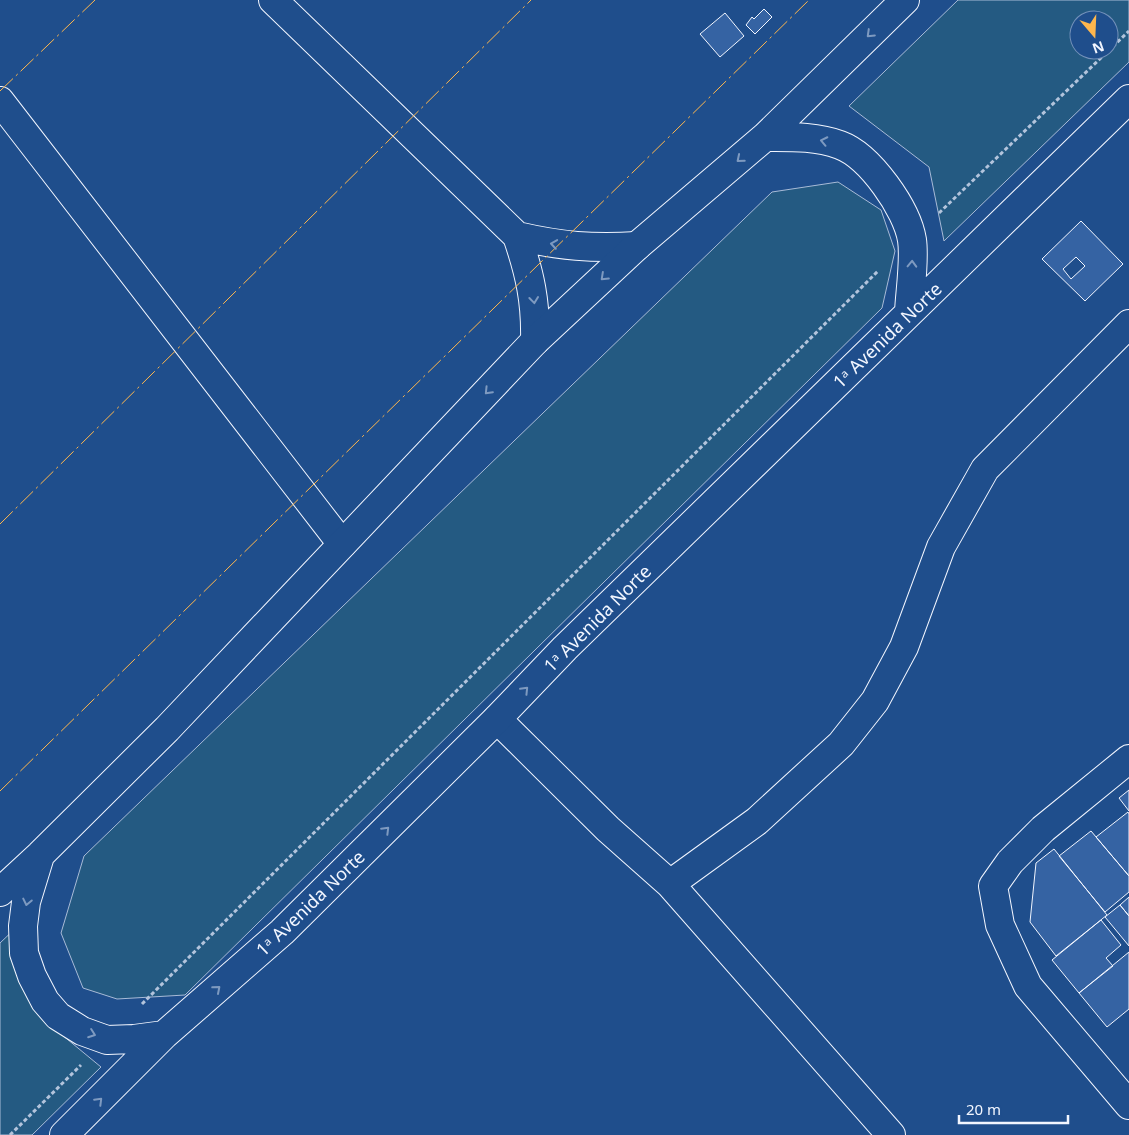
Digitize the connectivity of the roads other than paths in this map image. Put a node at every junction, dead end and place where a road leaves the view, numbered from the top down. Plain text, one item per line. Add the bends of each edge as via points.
1 (273, 0) edge
2 (905, 0) edge
3 (1129, 99) edge
4 (0, 101) edge
5 (765, 138) junction
6 (517, 236) junction
7 (637, 246) junction
8 (909, 312) junction
9 (1129, 324) edge
10 (536, 341) junction
11 (342, 544) junction
12 (497, 719) junction
13 (1129, 759) edge
14 (40, 855) junction
15 (670, 884) junction
16 (0, 892) edge
17 (164, 1035) junction
18 (1129, 1104) edge
19 (64, 1135) edge
20 (891, 1135) edge

1 - 6 main road
2 -> 5 main road
3 - 8 main road, 1ᵃ Avenida Norte
4 - 11 main road
5 -> 7 main road
8 -> 5 main road via 912,239 896,201 869,165 842,145 823,140
7 -> 6 main road via 576,247
6 -> 10 main road via 532,288
7 -> 10 main road
12 -> 8 main road, 1ᵃ Avenida Norte via 565,648
9 - 15 main road via 985,470 941,547 904,647 875,701 841,744 757,821
10 -> 11 main road
11 - 14 main road via 168,729
12 - 15 main road via 608,830
17 -> 12 main road, 1ᵃ Avenida Norte via 282,932
13 - 18 main road via 1043,829 1010,862 993,886 1000,925 1028,986
14 - 16 main road
14 -> 17 main road via 26,902 23,926 24,953 45,1001 58,1016 82,1031 107,1040
15 - 20 main road
19 -> 17 main road, 1ᵃ Avenida Norte

